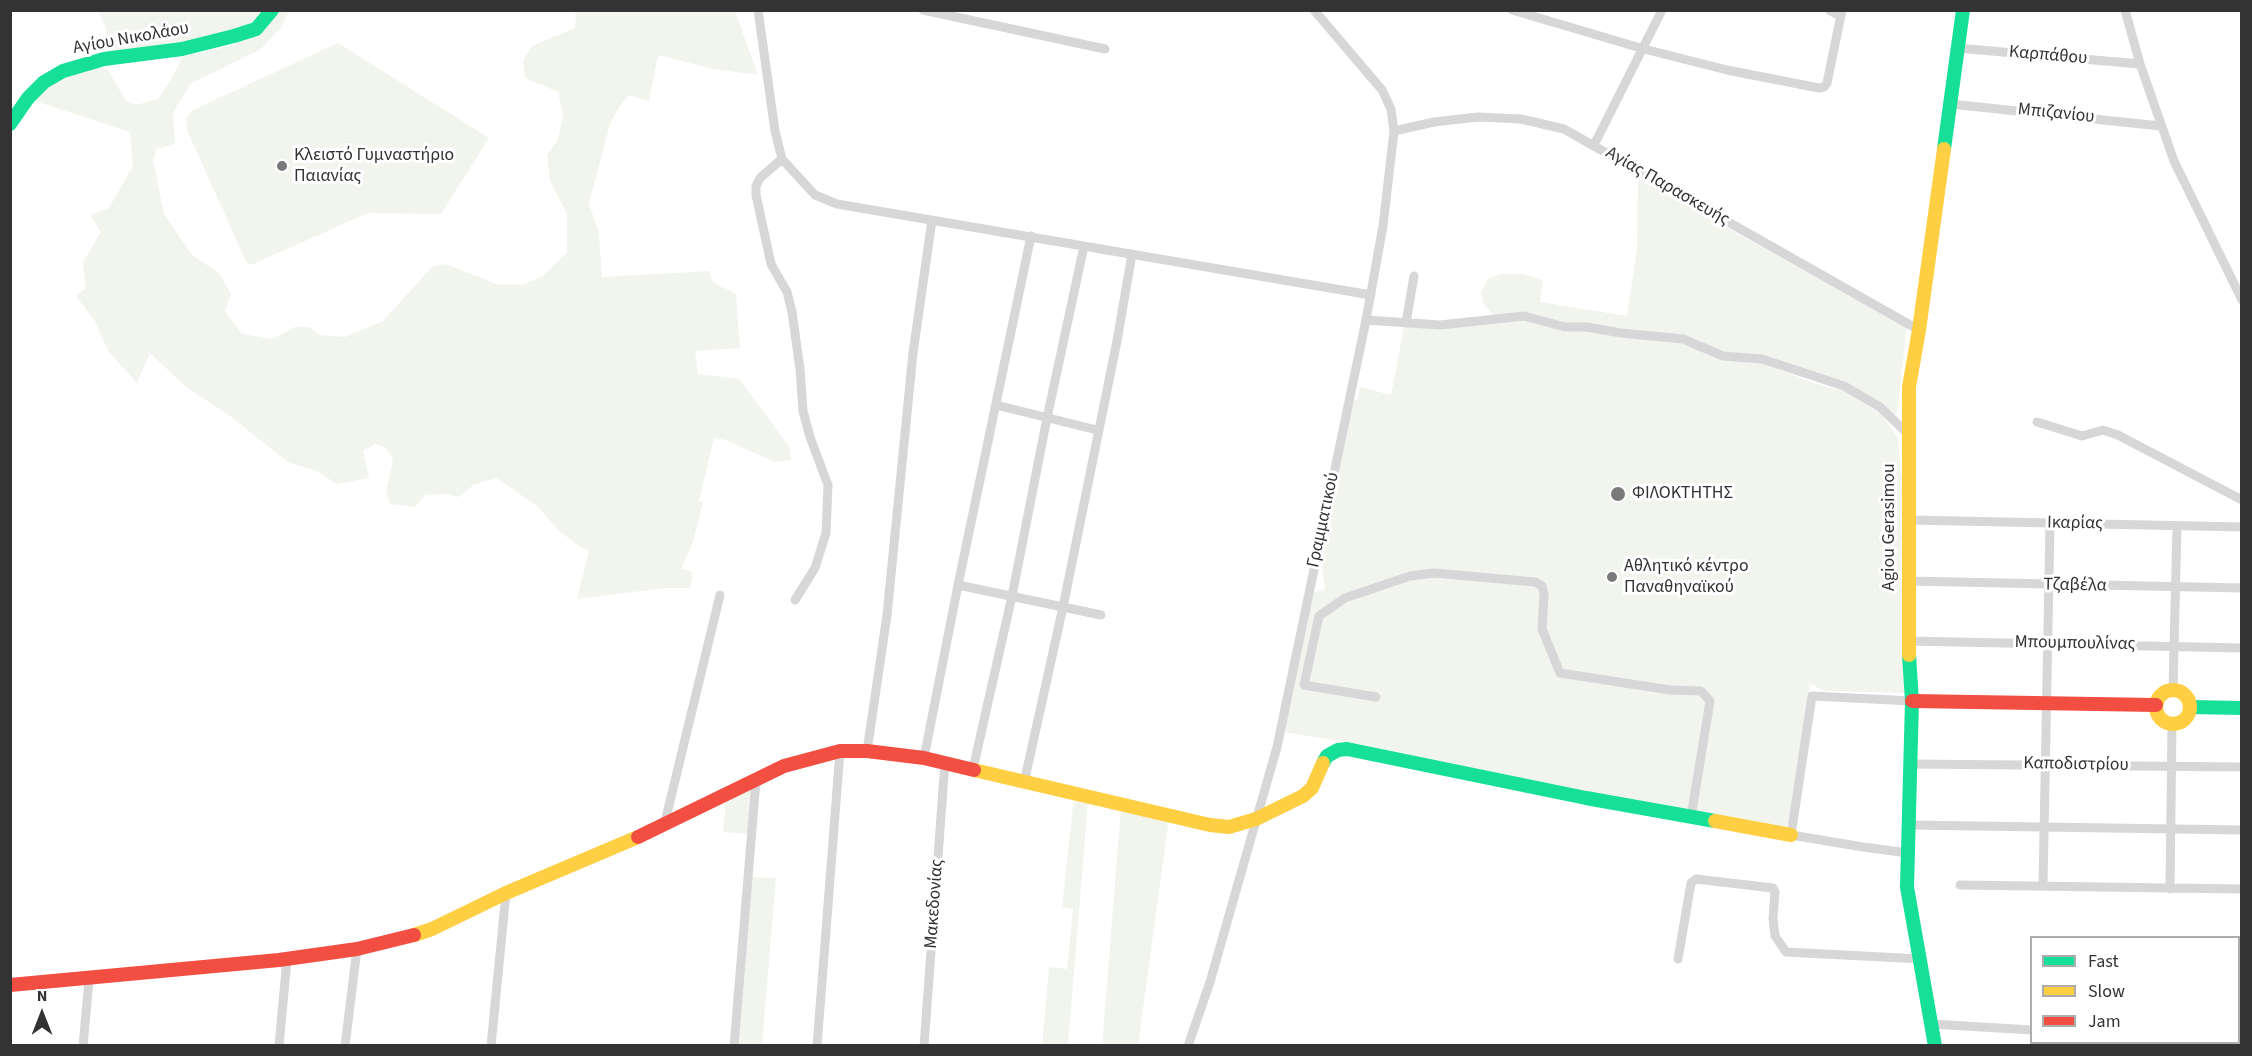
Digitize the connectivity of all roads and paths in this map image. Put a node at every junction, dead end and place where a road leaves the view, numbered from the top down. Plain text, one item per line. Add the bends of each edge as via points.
1 (272, 10) edge
2 (758, 10) edge
3 (923, 10) edge
4 (1314, 10) edge
5 (1512, 10) edge
6 (1662, 10) edge
7 (1829, 10) edge
8 (1963, 10) edge
9 (2125, 10) edge
10 (1841, 13) edge
11 (1957, 48) junction
12 (1105, 49) dead end
13 (1644, 49) junction
14 (2140, 64) junction
15 (1950, 104) junction
16 (10, 124) edge
17 (2161, 126) junction
18 (1394, 130) junction
19 (1594, 145) junction
20 (782, 159) junction
21 (932, 220) junction
22 (1031, 236) junction
23 (1084, 246) junction
24 (1132, 254) junction
25 (1414, 276) dead end
26 (1371, 296) junction
27 (2241, 300) edge
28 (1366, 320) junction
29 (1406, 323) junction
30 (1919, 330) junction
31 (996, 405) junction
32 (1047, 418) junction
33 (2037, 422) dead end
34 (1097, 430) junction
35 (1908, 434) junction
36 (2241, 500) edge
37 (1909, 520) junction
38 (2050, 524) junction
39 (2177, 526) junction
40 (2241, 527) edge
41 (1908, 581) junction
42 (958, 585) junction
43 (2049, 585) junction
44 (2177, 588) junction
45 (2241, 588) edge
46 (720, 594) dead end
47 (1012, 596) junction
48 (795, 600) dead end
49 (1063, 607) junction
50 (1101, 615) dead end
51 (1908, 641) junction
52 (2048, 644) junction
53 (2174, 645) junction
54 (2241, 648) edge
55 (2173, 690) junction
56 (1376, 697) dead end
57 (1912, 701) junction
58 (2047, 703) junction
59 (2156, 705) junction
60 (2190, 707) junction
61 (2241, 708) edge
62 (2172, 724) junction
63 (867, 751) junction
64 (840, 752) junction
65 (924, 758) junction
66 (945, 762) junction
67 (1911, 764) junction
68 (2046, 764) junction
69 (2172, 766) junction
70 (2241, 767) edge
71 (973, 769) junction
72 (756, 781) junction
73 (1024, 783) junction
74 (1691, 816) junction
75 (1256, 819) junction
76 (1910, 825) junction
77 (664, 826) junction
78 (2044, 828) junction
79 (2171, 829) junction
80 (2241, 830) edge
81 (1791, 835) junction
82 (1908, 852) junction
83 (1960, 885) dead end
84 (2043, 886) junction
85 (2170, 889) junction
86 (2241, 889) edge
87 (507, 893) junction
88 (357, 949) junction
89 (287, 959) junction
90 (1678, 959) dead end
91 (1921, 959) junction
92 (89, 980) junction
93 (10, 986) edge
94 (1931, 1024) junction
95 (2030, 1030) edge
96 (83, 1046) edge
97 (279, 1046) edge
98 (345, 1046) edge
99 (491, 1046) edge
100 (734, 1046) edge
101 (817, 1046) edge
102 (924, 1046) edge
103 (1188, 1046) edge
104 (1935, 1046) edge

1 - 16 street, Αγίου Νικολάου via 256,29 234,36 182,49 104,59 63,71 28,98
2 - 20 street
3 - 12 street
4 - 18 street, Γραμματικού via 1382,90 1391,109
5 - 13 street
6 - 13 street
7 - 10 street
8 - 11 street, Agiou Gerasimou
9 - 14 street
10 - 13 street via 1827,83 1822,88
11 - 14 street, Καρπάθου
11 - 15 street, Agiou Gerasimou
13 - 19 street
14 - 17 street
15 - 17 street, Μπιζανίου
15 - 30 street, Agiou Gerasimou
17 - 27 street
18 - 19 street, Αγίας Παρασκευής via 1459,118 1499,117 1541,122
18 - 26 street, Γραμματικού
19 - 30 street, Αγίας Παρασκευής
20 - 21 street via 815,195 837,204
20 - 48 street via 760,178 756,195 771,264 787,292 792,312 803,411 828,485 826,533 815,568
21 - 22 street
21 - 63 street via 913,353 887,615
22 - 23 street
22 - 31 street
23 - 24 street
23 - 32 street
24 - 26 street
24 - 34 street
25 - 29 street
26 - 28 street, Γραμματικού
28 - 29 street
28 - 75 street, Γραμματικού via 1287,705
29 - 35 street via 1440,325 1524,316 1565,327 1683,339 1723,356 1762,359 1844,386 1880,407
30 - 35 street, Agiou Gerasimou via 1909,387
31 - 32 street
31 - 42 street
32 - 34 street
32 - 47 street
33 - 36 street via 2082,436 2103,430 2118,435
34 - 49 street
35 - 37 street, Agiou Gerasimou
37 - 38 street, Ικαρίας
37 - 41 street, Agiou Gerasimou
38 - 39 street, Ικαρίας
38 - 43 street
39 - 40 street, Ικαρίας
39 - 44 street
41 - 43 street, Τζαβέλα
41 - 51 street, Agiou Gerasimou
42 - 47 street
42 - 65 street
43 - 44 street, Τζαβέλα
43 - 52 street
44 - 45 street, Τζαβέλα
44 - 53 street
46 - 77 street
47 - 49 street
47 - 71 street
49 - 50 street
49 - 73 street
51 - 52 street, Μπουμπουλίνας
51 - 57 street, Agiou Gerasimou
52 - 53 street, Μπουμπουλίνας
52 - 58 street
53 - 54 street, Μπουμπουλίνας
53 - 55 street
55 - 59 street via 2161,695
55 - 60 street via 2185,695
56 - 74 street via 1304,685 1319,616 1345,598 1410,576 1434,573 1535,582 1542,586 1544,594 1542,629 1560,673 1701,692 1710,701
57 - 58 street
57 - 67 street, Agiou Gerasimou
57 - 81 street via 1812,696
58 - 59 street
58 - 68 street
59 - 62 street via 2158,716
60 - 61 street
60 - 62 street via 2186,718
62 - 69 street
63 - 64 street
63 - 65 street
64 - 72 street via 784,766
64 - 101 street
65 - 66 street
66 - 71 street
66 - 102 street, Μακεδονίας
67 - 68 street, Καποδιστρίου
67 - 76 street, Agiou Gerasimou
68 - 69 street, Καποδιστρίου
68 - 78 street
69 - 70 street, Καποδιστρίου
69 - 79 street
71 - 73 street
72 - 77 street
72 - 100 street
73 - 75 street via 1220,826
74 - 75 street via 1347,749 1324,759 1309,792
74 - 81 street
75 - 103 street, Γραμματικού
76 - 78 street
76 - 82 street, Agiou Gerasimou
77 - 87 street
78 - 79 street
78 - 84 street
79 - 80 street
79 - 85 street
81 - 82 street
82 - 91 street, Agiou Gerasimou via 1907,887
83 - 84 street
84 - 85 street
85 - 86 street
87 - 88 street via 432,929
87 - 99 street
88 - 89 street
88 - 98 street
89 - 92 street
89 - 97 street
90 - 91 street via 1691,883 1696,879 1773,888 1775,936 1786,952
91 - 94 street, Agiou Gerasimou
92 - 93 street
92 - 96 street
94 - 95 street
94 - 104 street, Agiou Gerasimou

